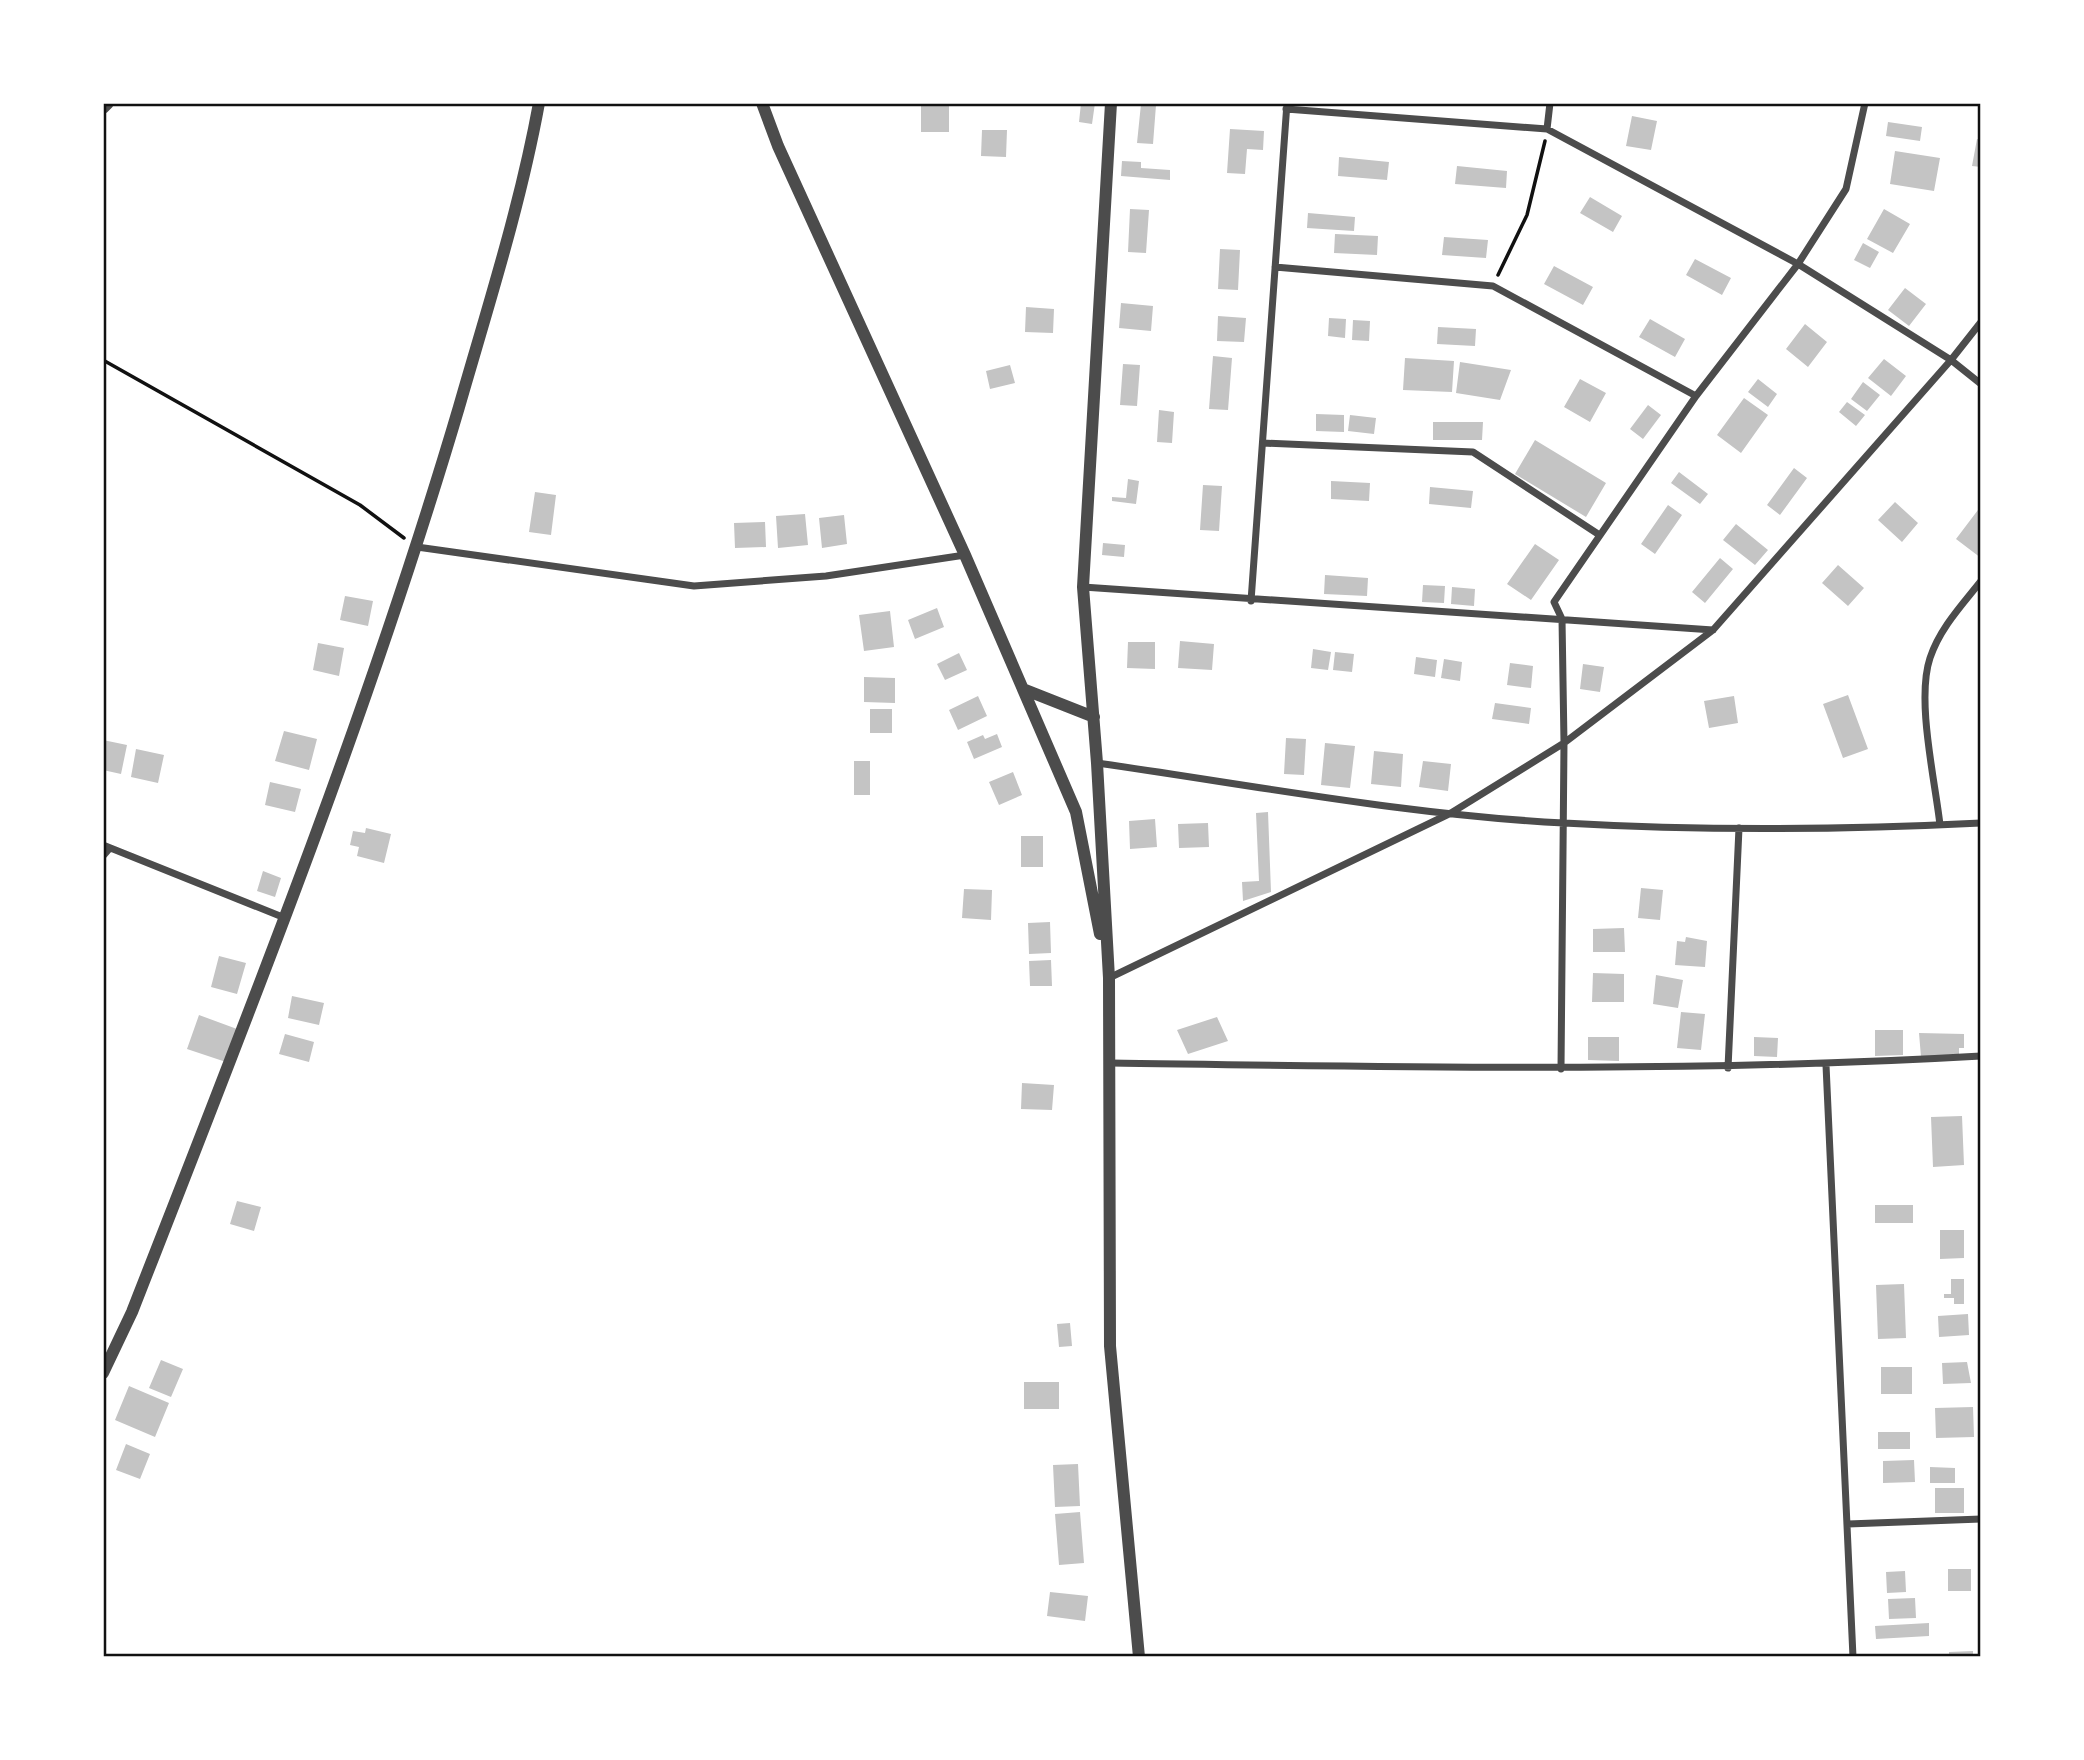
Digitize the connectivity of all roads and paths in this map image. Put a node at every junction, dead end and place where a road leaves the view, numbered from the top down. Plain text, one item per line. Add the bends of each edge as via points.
1 (108, 103) edge
2 (539, 103) edge
3 (762, 103) edge
4 (1111, 103) edge
5 (1550, 103) edge
6 (1865, 103) edge
7 (1287, 106) edge
8 (103, 108) edge
9 (1547, 129) junction
10 (1798, 264) junction
11 (1275, 267) junction
12 (1493, 286) junction
13 (1981, 322) edge
14 (103, 360) edge
15 (1951, 360) junction
16 (1981, 384) edge
17 (1696, 396) junction
18 (1264, 443) junction
19 (1598, 534) junction
20 (417, 547) junction
21 (965, 555) junction
22 (1981, 581) edge
23 (1083, 587) junction
24 (1251, 601) junction
25 (1562, 619) junction
26 (1713, 630) junction
27 (1023, 689) junction
28 (1094, 717) junction
29 (1564, 743) junction
30 (1097, 762) junction
31 (1451, 813) junction
32 (1563, 823) junction
33 (1981, 823) edge
34 (1940, 825) junction
35 (1739, 828) junction
36 (106, 847) edge
37 (103, 856) edge
38 (285, 918) junction
39 (1109, 978) junction
40 (1981, 1056) edge
41 (1111, 1063) junction
42 (1826, 1065) junction
43 (1728, 1068) junction
44 (1561, 1069) junction
45 (103, 1373) edge
46 (1981, 1519) edge
47 (1848, 1524) junction
48 (1139, 1657) edge
49 (1853, 1657) edge

1 - 8 street
2 - 20 street via 525,181
3 - 21 street
4 - 23 street
5 - 9 street
6 - 10 street via 1846,189
7 - 9 street
7 - 11 street
9 - 10 street
9 - 12 path via 1527,215
10 - 15 street
10 - 17 street
11 - 12 street
11 - 18 street
12 - 17 street
13 - 15 street
14 - 20 path via 360,505
15 - 16 street
15 - 26 street
17 - 19 street
18 - 19 street via 1473,452
18 - 24 street
19 - 25 street via 1554,602
20 - 21 street via 694,586 826,576
20 - 38 street
21 - 27 street
22 - 34 street via 1945,625 1929,659 1925,708
23 - 24 street
23 - 28 street
24 - 25 street
25 - 26 street
25 - 29 street
26 - 29 street
27 - 28 street
27 - 39 street via 1076,812
28 - 30 street
29 - 31 street
29 - 32 street
30 - 31 street
30 - 39 street
31 - 32 street
31 - 39 street
32 - 35 street
32 - 44 street
33 - 34 street
34 - 35 street
35 - 43 street
36 - 37 street
36 - 38 street
38 - 45 street via 132,1312
39 - 41 street
40 - 42 street
41 - 44 street
41 - 48 street via 1110,1346
42 - 43 street
42 - 47 street
43 - 44 street
46 - 47 street
47 - 49 street

